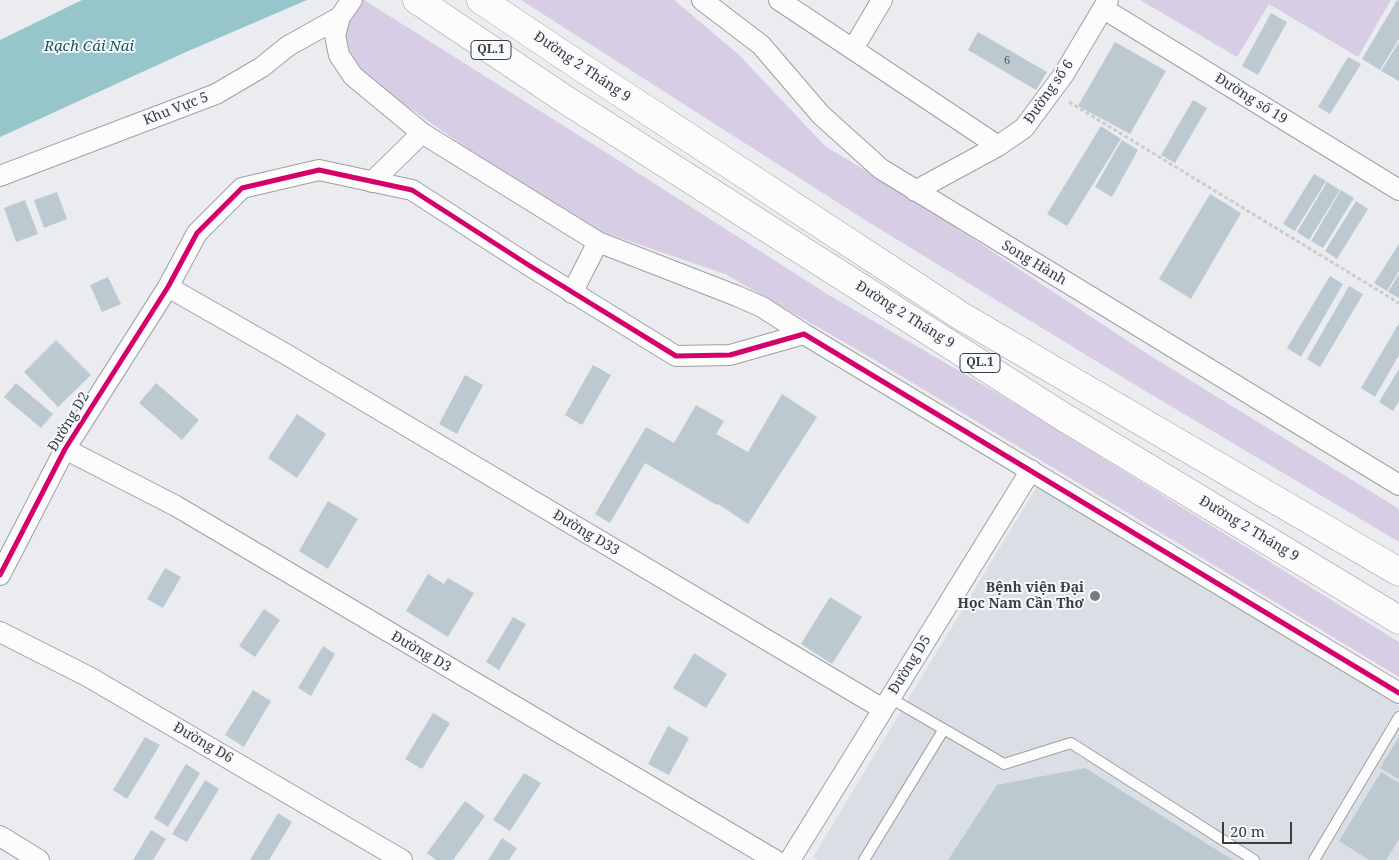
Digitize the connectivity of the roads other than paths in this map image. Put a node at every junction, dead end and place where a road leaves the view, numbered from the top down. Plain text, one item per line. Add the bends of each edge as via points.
1 (352, 0) edge
2 (417, 0) edge
3 (481, 0) edge
4 (702, 0) edge
5 (779, 0) edge
6 (882, 0) edge
7 (1106, 4) edge
8 (340, 17) junction
9 (853, 49) junction
10 (422, 133) junction
11 (998, 146) junction
12 (0, 176) edge
13 (372, 182) junction
14 (1399, 190) edge
15 (915, 191) junction
16 (598, 242) junction
17 (168, 287) junction
18 (572, 292) junction
19 (804, 334) junction
20 (65, 449) junction
21 (1031, 470) junction
22 (1399, 485) edge
23 (1399, 572) edge
24 (0, 574) edge
25 (1399, 620) edge
26 (0, 632) edge
27 (1399, 694) edge
28 (887, 704) junction
29 (1399, 717) edge
30 (944, 729) junction
31 (0, 836) edge
32 (39, 860) edge
33 (402, 860) edge
34 (775, 860) edge
35 (790, 860) edge
36 (864, 860) edge
37 (1254, 860) edge
38 (1314, 860) edge

1 - 8 street
2 - 25 highway, Đường 2 Tháng 9 / QL.1 via 566,100 1062,416
3 - 23 highway, Đường 2 Tháng 9 / QL.1 via 961,316
4 - 15 street, Song Hành via 761,45 820,114 881,169
5 - 9 street
6 - 9 street
7 - 11 street, Đường số 6 via 1041,107 1024,128
7 - 14 street, Đường số 19
8 - 10 street via 335,35 339,55 353,76
8 - 12 street, Khu Vực 5 via 288,46 262,68 216,94
9 - 11 street
10 - 13 street
10 - 16 street
11 - 15 street, Đường số 6
13 - 17 street, Đường D2 via 319,170 242,188 197,233
13 - 18 street, Đường D2 via 412,190
15 - 22 street, Song Hành
16 - 18 street
16 - 19 street via 738,296
17 - 20 street, Đường D2
17 - 28 street, Đường D33
18 - 19 street, Đường D2 via 676,356 730,355
19 - 21 street
20 - 24 street, Đường D2
20 - 34 street, Đường D3 via 176,506
21 - 27 street
21 - 28 street, Đường D5
26 - 33 street, Đường D6 via 89,677
28 - 30 lane
28 - 35 street, Đường D5
29 - 38 lane
30 - 36 lane
30 - 37 lane via 1004,764 1071,743
31 - 32 street

